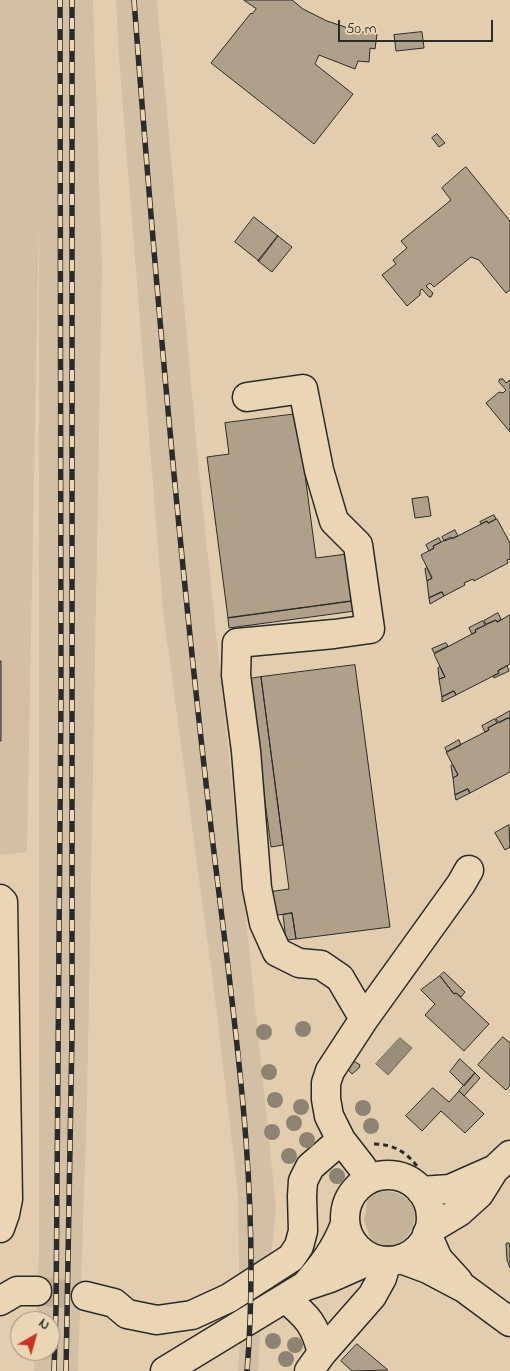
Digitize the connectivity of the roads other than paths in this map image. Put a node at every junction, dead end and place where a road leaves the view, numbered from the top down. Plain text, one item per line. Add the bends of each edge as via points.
1 (247, 397) dead end
2 (469, 870) dead end
3 (0, 899) edge
4 (364, 1019) junction
5 (341, 1140) junction
6 (502, 1162) edge
7 (368, 1180) junction
8 (416, 1186) junction
9 (345, 1224) junction
10 (0, 1228) edge
11 (428, 1232) junction
12 (387, 1259) junction
13 (464, 1288) junction
14 (37, 1291) tunnel mouth
15 (295, 1293) junction
16 (86, 1296) tunnel mouth
17 (0, 1301) edge
18 (510, 1322) edge
19 (316, 1362) edge
20 (165, 1371) edge

1 - 4 street via 303,389 319,470 334,522 358,545 370,628 237,643 236,675 257,888 264,923 278,952 299,963 321,965 340,978
2 - 4 street
3 - 10 street via 8,1199
4 - 5 street via 330,1071 326,1083 329,1116
5 - 7 street
5 - 16 street via 310,1167 303,1181 303,1232 291,1258 229,1298 192,1315 156,1320 127,1314 114,1303
6 - 8 street via 450,1189
6 - 11 street via 478,1194 459,1212
7 - 8 street via 390,1175
7 - 9 street via 357,1187 350,1198
8 - 11 street via 430,1209
9 - 12 street via 348,1236 363,1253
9 - 15 street via 330,1254
11 - 12 street via 417,1249
11 - 13 street via 438,1259
12 - 13 street via 428,1269
12 - 15 street
12 - 19 street via 382,1278 372,1296
13 - 18 street
14 - 17 street via 17,1291
15 - 19 street via 304,1314 314,1326
15 - 20 street

